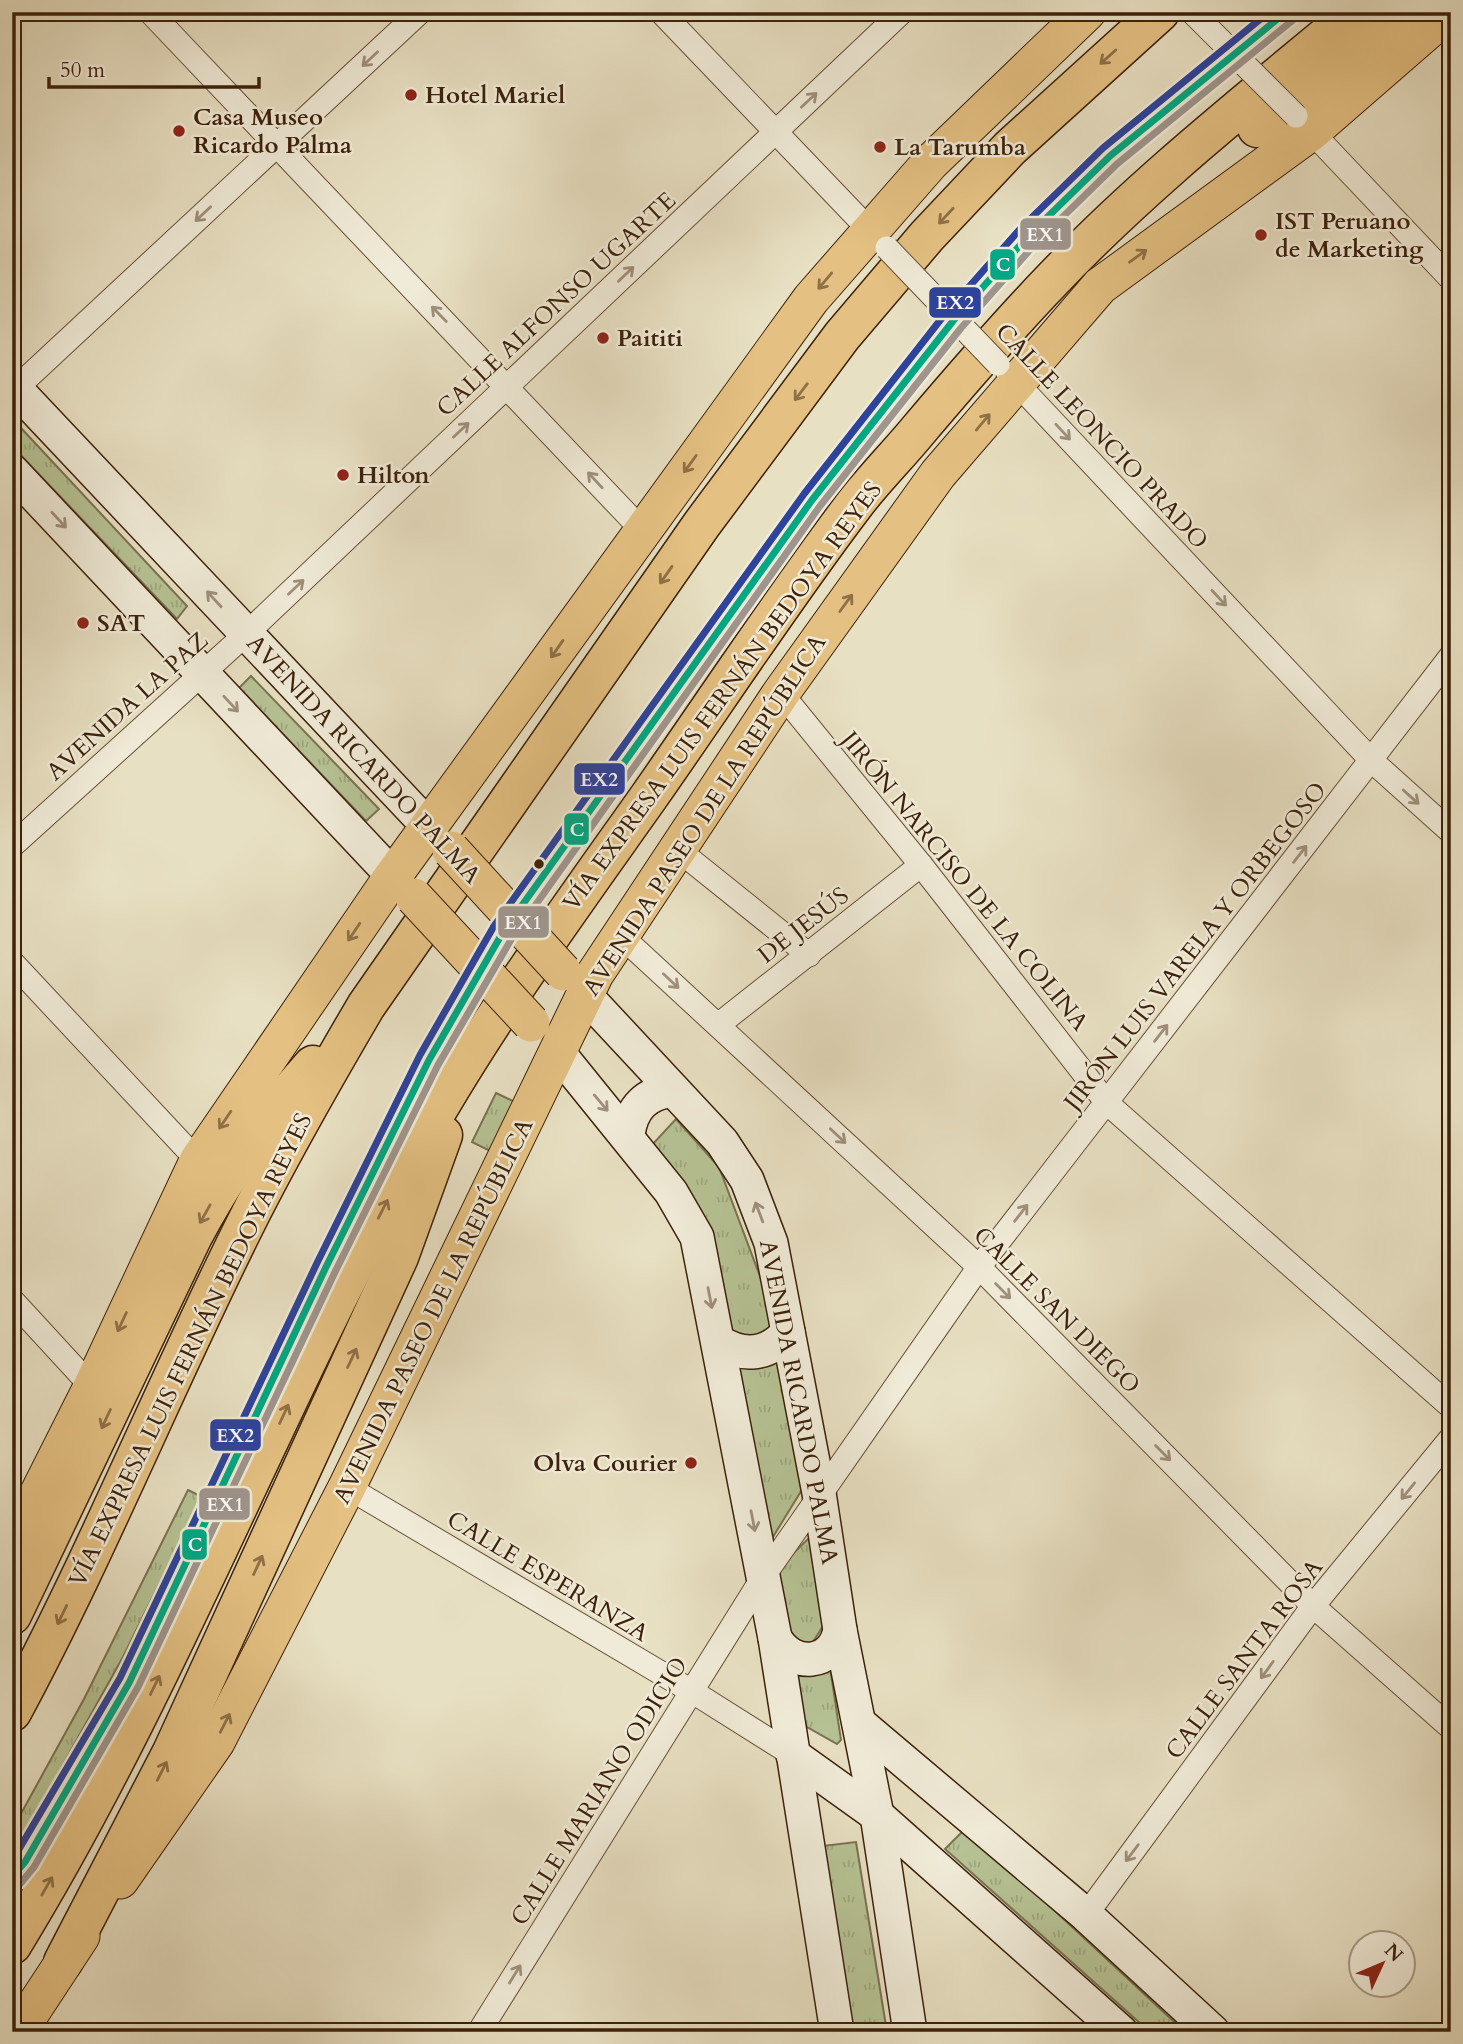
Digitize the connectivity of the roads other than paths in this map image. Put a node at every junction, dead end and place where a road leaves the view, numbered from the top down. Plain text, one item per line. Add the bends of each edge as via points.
1 (150, 12) edge
2 (419, 12) edge
3 (661, 12) edge
4 (902, 12) edge
5 (1087, 12) edge
6 (1160, 12) edge
7 (1192, 12) edge
8 (1355, 12) edge
9 (1398, 12) edge
10 (1449, 12) edge
11 (1304, 124) junction
12 (776, 131) junction
13 (277, 145) junction
14 (878, 239) junction
15 (1053, 278) junction
16 (1451, 279) edge
17 (1007, 373) junction
18 (508, 386) junction
19 (13, 389) edge
20 (12, 471) edge
21 (642, 530) junction
22 (246, 634) junction
23 (1451, 656) edge
24 (203, 674) junction
25 (781, 693) junction
26 (1372, 761) junction
27 (1451, 832) edge
28 (440, 839) junction
29 (12, 846) edge
30 (677, 849) junction
31 (921, 865) junction
32 (403, 886) junction
33 (620, 935) junction
34 (808, 955) junction
35 (12, 962) edge
36 (573, 983) junction
37 (366, 1006) junction
38 (718, 1025) junction
39 (557, 1051) junction
40 (463, 1067) junction
41 (673, 1090) junction
42 (1107, 1103) junction
43 (628, 1135) junction
44 (198, 1161) junction
45 (979, 1267) junction
46 (12, 1300) edge
47 (789, 1332) junction
48 (719, 1342) junction
49 (92, 1387) junction
50 (1451, 1407) edge
51 (1451, 1438) edge
52 (347, 1487) junction
53 (819, 1493) junction
54 (12, 1546) edge
55 (763, 1577) junction
56 (1314, 1606) junction
57 (12, 1615) edge
58 (840, 1630) junction
59 (775, 1638) junction
60 (693, 1692) junction
61 (12, 1712) edge
62 (859, 1723) junction
63 (1451, 1727) edge
64 (793, 1755) junction
65 (877, 1815) junction
66 (946, 1875) junction
67 (888, 1893) junction
68 (1086, 1915) junction
69 (12, 1945) edge
70 (63, 1962) junction
71 (18, 2032) edge
72 (479, 2032) edge
73 (837, 2032) edge
74 (910, 2032) edge
75 (1121, 2032) edge
76 (1213, 2032) edge

1 - 13 street
2 -> 13 street
3 - 12 street, CALLE LEONCIO PRADO
12 -> 4 street, CALLE ALFONSO UGARTE
5 - 14 main road via 988,105
6 -> 37 highway, VÍA EXPRESA LUIS FERNÁN BEDOYA REYES via 1010,148 842,336 694,535
7 - 11 street, bridge
8 - 15 highway, VÍA EXPRESA LUIS FERNÁN BEDOYA REYES via 1186,153
9 - 15 highway via 1208,166
10 - 11 main road, AVENIDA PASEO DE LA REPÚBLICA
11 - 16 street
17 -> 11 main road, AVENIDA PASEO DE LA REPÚBLICA via 1100,286
12 - 14 street, CALLE LEONCIO PRADO
18 -> 12 street, CALLE ALFONSO UGARTE
18 -> 13 street
13 -> 19 street
14 - 17 street, CALLE LEONCIO PRADO, bridge
14 -> 21 main road via 811,299
15 - 40 highway, VÍA EXPRESA LUIS FERNÁN BEDOYA REYES via 857,502 569,908
25 -> 17 main road, AVENIDA PASEO DE LA REPÚBLICA
17 -> 26 street, CALLE LEONCIO PRADO
21 -> 18 street
22 -> 18 street, CALLE ALFONSO UGARTE
22 -> 19 main road, AVENIDA RICARDO PALMA
20 -> 24 main road
21 -> 28 main road
22 - 24 street, AVENIDA LA PAZ
22 - 28 main road, AVENIDA RICARDO PALMA
23 - 26 street, JIRÓN LUIS VARELA Y ORBEGOSO
24 - 29 street, AVENIDA LA PAZ
24 -> 32 main road
25 - 30 main road, AVENIDA PASEO DE LA REPÚBLICA
25 - 31 street, JIRÓN NARCISO DE LA COLINA
26 -> 27 street, CALLE LEONCIO PRADO
42 -> 26 street, JIRÓN LUIS VARELA Y ORBEGOSO
28 - 32 main road
28 - 36 main road, AVENIDA RICARDO PALMA, bridge
30 - 33 main road, AVENIDA PASEO DE LA REPÚBLICA
30 - 34 street
31 - 34 street, DE JESÚS
31 - 42 street, JIRÓN NARCISO DE LA COLINA
32 - 39 main road, bridge
32 -> 44 main road
33 - 36 main road, AVENIDA PASEO DE LA REPÚBLICA
33 -> 38 street, CALLE SAN DIEGO
34 - 38 street, DE JESÚS
35 - 44 street
36 - 39 main road, AVENIDA PASEO DE LA REPÚBLICA
36 - 41 main road, AVENIDA RICARDO PALMA
37 -> 57 highway via 276,1107 222,1184
37 -> 61 highway, VÍA EXPRESA LUIS FERNÁN BEDOYA REYES via 245,1225 82,1574
38 -> 45 street, CALLE SAN DIEGO
39 -> 43 main road
39 - 52 main road, AVENIDA PASEO DE LA REPÚBLICA
69 -> 40 highway, VÍA EXPRESA LUIS FERNÁN BEDOYA REYES via 132,1733 349,1275
70 -> 40 highway via 172,1752 399,1257
41 - 43 main road via 651,1094 642,1101 629,1122
47 -> 41 main road, AVENIDA RICARDO PALMA via 771,1243 747,1180 722,1142
45 -> 42 street, JIRÓN LUIS VARELA Y ORBEGOSO
42 - 50 street, JIRÓN NARCISO DE LA COLINA
43 -> 48 main road via 671,1192 697,1237
44 -> 49 main road
45 - 53 street, JIRÓN LUIS VARELA Y ORBEGOSO
45 -> 56 street, CALLE SAN DIEGO
46 - 49 street
47 - 48 main road via 773,1347 752,1353
47 - 53 main road, AVENIDA RICARDO PALMA
48 -> 55 main road
49 - 54 main road
51 -> 56 street, CALLE SANTA ROSA
52 - 60 street, CALLE ESPERANZA
70 -> 52 main road, AVENIDA PASEO DE LA REPÚBLICA via 216,1742
53 - 55 street, CALLE MARIANO ODICIO
53 - 58 main road, AVENIDA RICARDO PALMA
55 - 59 main road
55 - 60 street, CALLE MARIANO ODICIO
56 - 63 street, CALLE SAN DIEGO
56 -> 68 street, CALLE SANTA ROSA
58 - 59 main road via 834,1647 811,1660 794,1657
58 - 62 main road, AVENIDA RICARDO PALMA
59 - 64 main road
60 - 64 street, CALLE ESPERANZA
72 -> 60 street, CALLE MARIANO ODICIO
62 - 65 main road, AVENIDA RICARDO PALMA
62 - 68 main road
64 - 65 main road
64 - 73 main road
65 - 66 main road
65 - 67 main road, AVENIDA RICARDO PALMA
66 - 67 main road via 902,1880
66 - 75 main road
67 - 74 main road, AVENIDA RICARDO PALMA
68 - 76 main road
70 - 71 main road, AVENIDA PASEO DE LA REPÚBLICA

